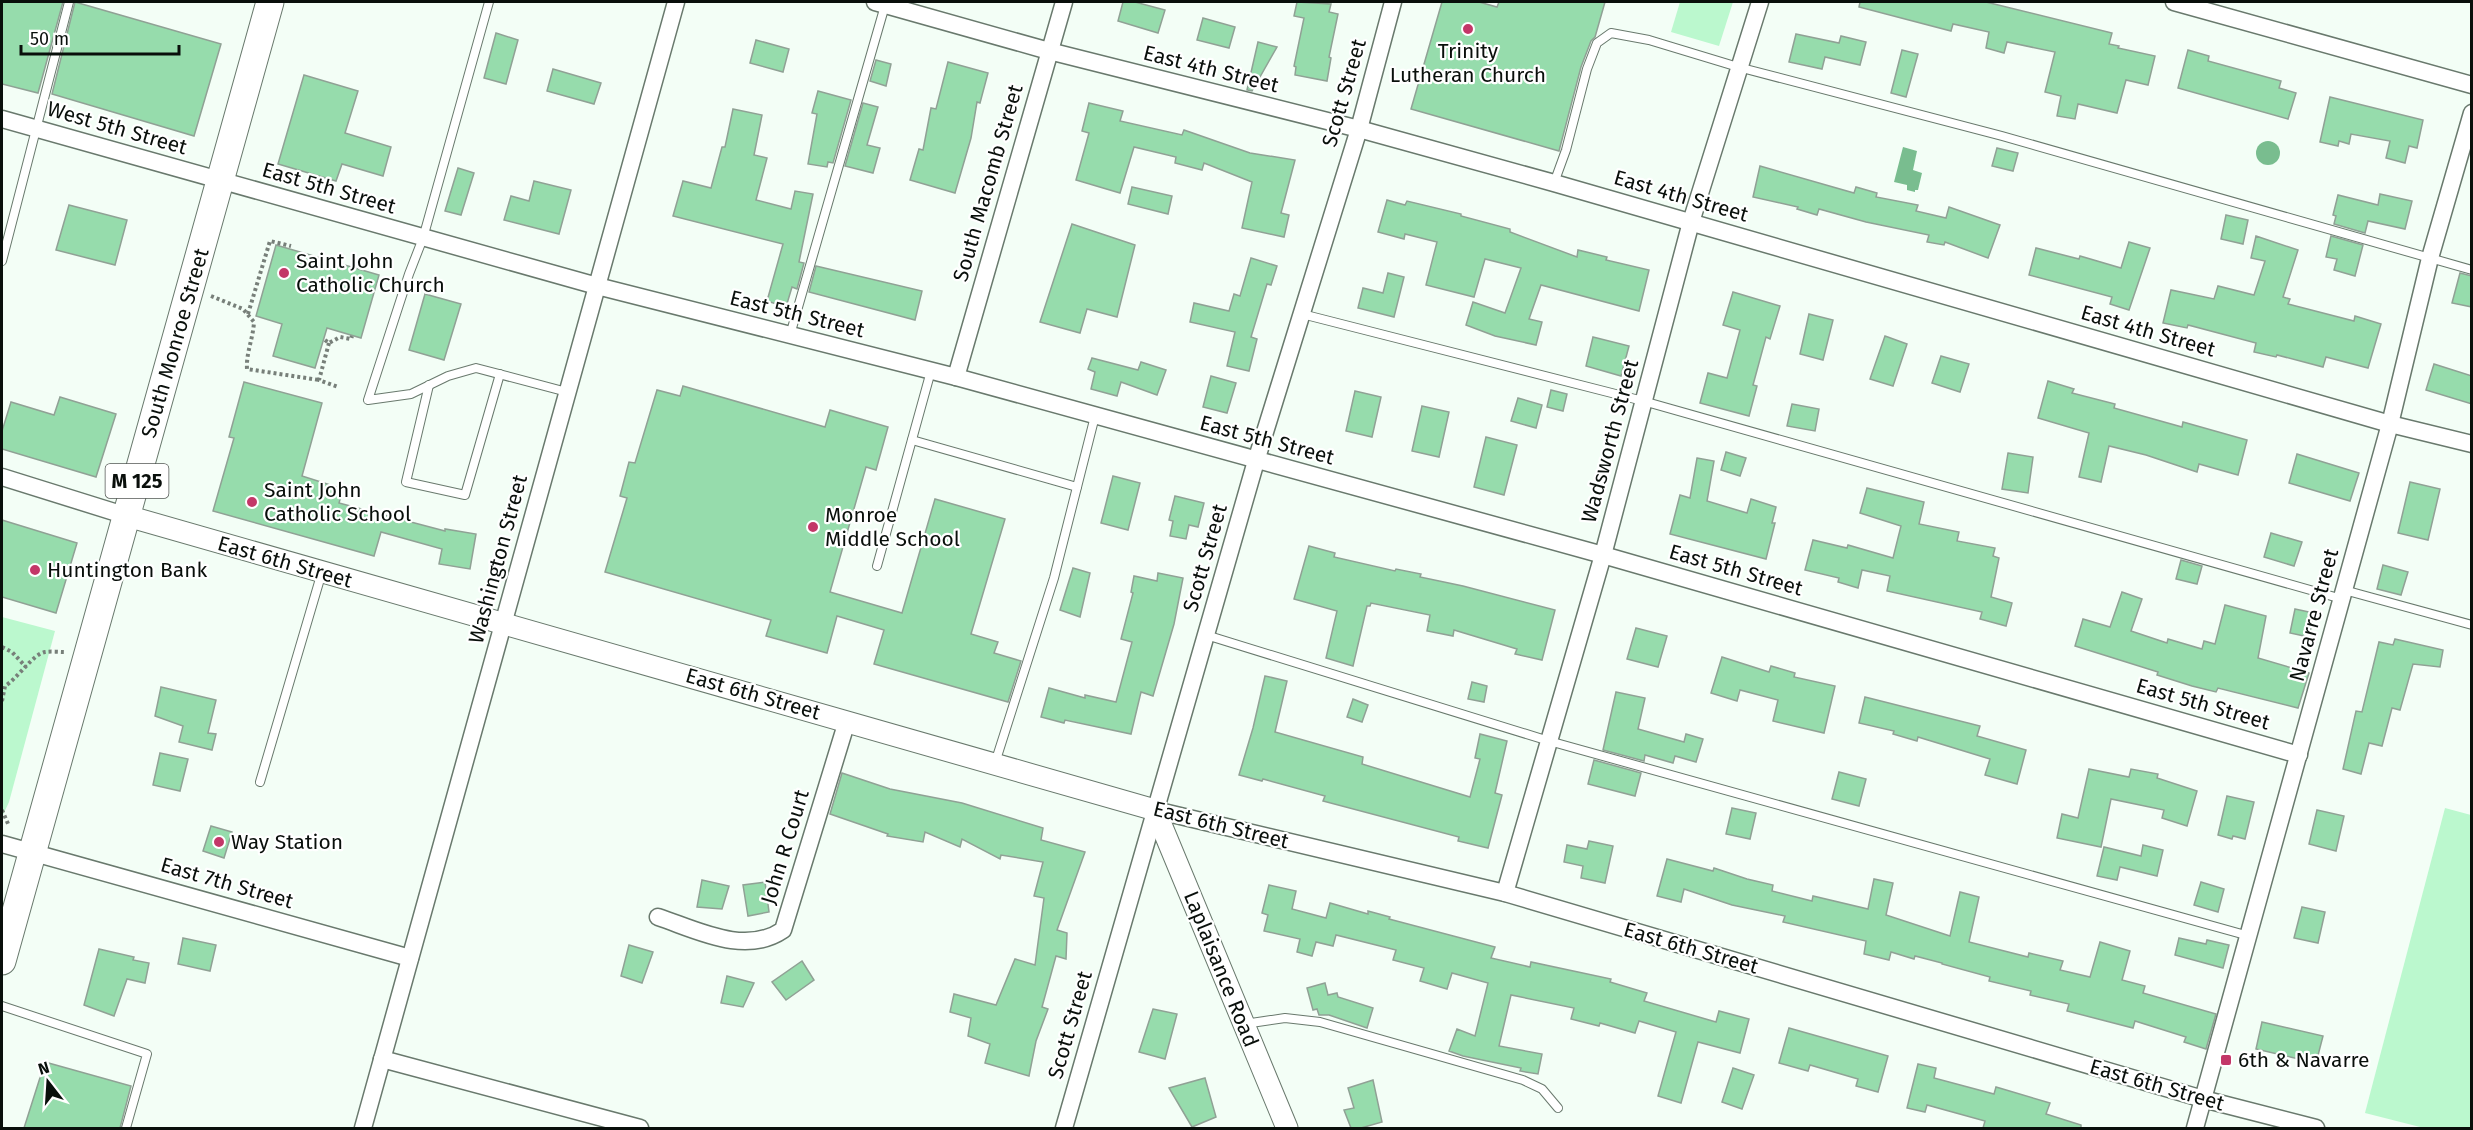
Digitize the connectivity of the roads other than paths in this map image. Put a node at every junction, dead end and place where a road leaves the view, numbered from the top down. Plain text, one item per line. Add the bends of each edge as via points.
1 (69, 2) edge
2 (270, 2) edge
3 (489, 2) edge
4 (676, 2) edge
5 (882, 2) edge
6 (1064, 2) edge
7 (1393, 2) edge
8 (1760, 2) edge
9 (2174, 2) edge
10 (1049, 51) junction
11 (1738, 67) junction
12 (2472, 85) edge
13 (2472, 112) edge
14 (2, 119) edge
15 (38, 129) junction
16 (1359, 129) junction
17 (220, 180) junction
18 (1554, 183) junction
19 (1691, 222) junction
20 (423, 238) junction
21 (2430, 258) junction
22 (2, 261) edge
23 (2472, 270) edge
24 (597, 286) junction
25 (1302, 314) junction
26 (790, 335) junction
27 (932, 371) junction
28 (500, 374) junction
29 (956, 377) junction
30 (429, 385) junction
31 (567, 392) junction
32 (1643, 401) junction
33 (1095, 416) junction
34 (2390, 424) junction
35 (912, 440) junction
36 (2472, 444) edge
37 (1256, 461) junction
38 (2, 477) edge
39 (1077, 487) junction
40 (127, 516) junction
41 (1603, 555) junction
42 (877, 566) dead end
43 (322, 572) junction
44 (2343, 594) junction
45 (503, 624) junction
46 (2472, 625) edge
47 (1206, 635) junction
48 (847, 721) junction
49 (1549, 741) junction
50 (2299, 755) junction
51 (995, 764) junction
52 (260, 782) dead end
53 (1155, 810) junction
54 (2, 844) edge
55 (31, 852) junction
56 (1505, 893) junction
57 (658, 917) dead end
58 (2248, 936) junction
59 (410, 958) junction
60 (2, 961) edge
61 (2, 1006) edge
62 (1244, 1024) junction
63 (382, 1059) junction
64 (2203, 1099) junction
65 (1558, 1108) dead end
66 (126, 1128) edge
67 (363, 1128) edge
68 (640, 1128) edge
69 (1064, 1128) edge
70 (1287, 1128) edge
71 (2195, 1128) edge
72 (2316, 1128) edge

1 - 15 lane
2 - 17 main road, South Monroe Street / M 125
3 - 20 lane
4 - 24 street, Washington Street
5 - 10 street, East 4th Street
5 - 26 lane
6 - 10 street, South Macomb Street
7 - 16 street, Scott Street
8 - 11 street, Wadsworth Street
9 - 12 street
10 - 16 street, East 4th Street
10 - 29 street, South Macomb Street
11 - 18 lane via 1649,40 1611,33 1597,43 1587,69
11 - 19 street, Wadsworth Street
11 - 21 lane
13 - 21 street, Navarre Street
14 - 15 street, West 5th Street
15 - 17 street, West 5th Street
15 - 22 lane
16 - 18 street, East 4th Street
16 - 25 street, Scott Street
17 - 20 street, East 5th Street
17 - 40 main road, South Monroe Street / M 125
18 - 19 street, East 4th Street
19 - 32 street, Wadsworth Street
19 - 34 street, East 4th Street
20 - 24 street, East 5th Street
20 - 30 lane via 368,400 411,394
21 - 23 lane
21 - 34 street, Navarre Street
24 - 26 street, East 5th Street
24 - 31 street, Washington Street
25 - 32 lane
25 - 37 street, Scott Street
26 - 27 street, East 5th Street
27 - 29 street, East 5th Street
27 - 35 lane
28 - 30 lane via 476,368
28 - 30 lane via 465,495 406,482
28 - 31 lane
29 - 33 street, East 5th Street
31 - 45 street, Washington Street
32 - 41 street, Wadsworth Street
32 - 44 lane
33 - 37 street, East 5th Street
33 - 39 lane
34 - 36 street, East 4th Street
34 - 44 street, Navarre Street
35 - 39 lane
35 - 42 lane
37 - 41 street, East 5th Street
37 - 47 street, Scott Street
38 - 40 street
39 - 51 lane via 1054,578
40 - 43 street, East 6th Street
40 - 55 main road, South Monroe Street / M 125
41 - 49 street, Wadsworth Street
41 - 50 street, East 5th Street
43 - 45 street, East 6th Street
43 - 52 lane
44 - 46 lane
44 - 50 street, Navarre Street
45 - 48 street, East 6th Street
45 - 59 street, Washington Street
47 - 49 lane
47 - 53 street, Scott Street
48 - 51 street, East 6th Street
48 - 57 street, John R Court via 783,930 747,943
49 - 56 street, Wadsworth Street
49 - 58 lane
50 - 58 street, Navarre Street
51 - 53 street, East 6th Street
53 - 56 street, East 6th Street
53 - 62 street, Laplaisance Road
53 - 69 street, Scott Street
54 - 55 street, East 7th Street
55 - 59 street, East 7th Street
55 - 60 main road, South Monroe Street / M 125
56 - 64 street, East 6th Street
58 - 64 street, Navarre Street
59 - 63 street, Washington Street
61 - 66 lane via 147,1054
62 - 65 lane via 1285,1018 1320,1022 1523,1080 1542,1089
62 - 70 street, Laplaisance Road
63 - 67 street, Washington Street
63 - 68 street
64 - 71 street, Navarre Street
64 - 72 street, East 6th Street

